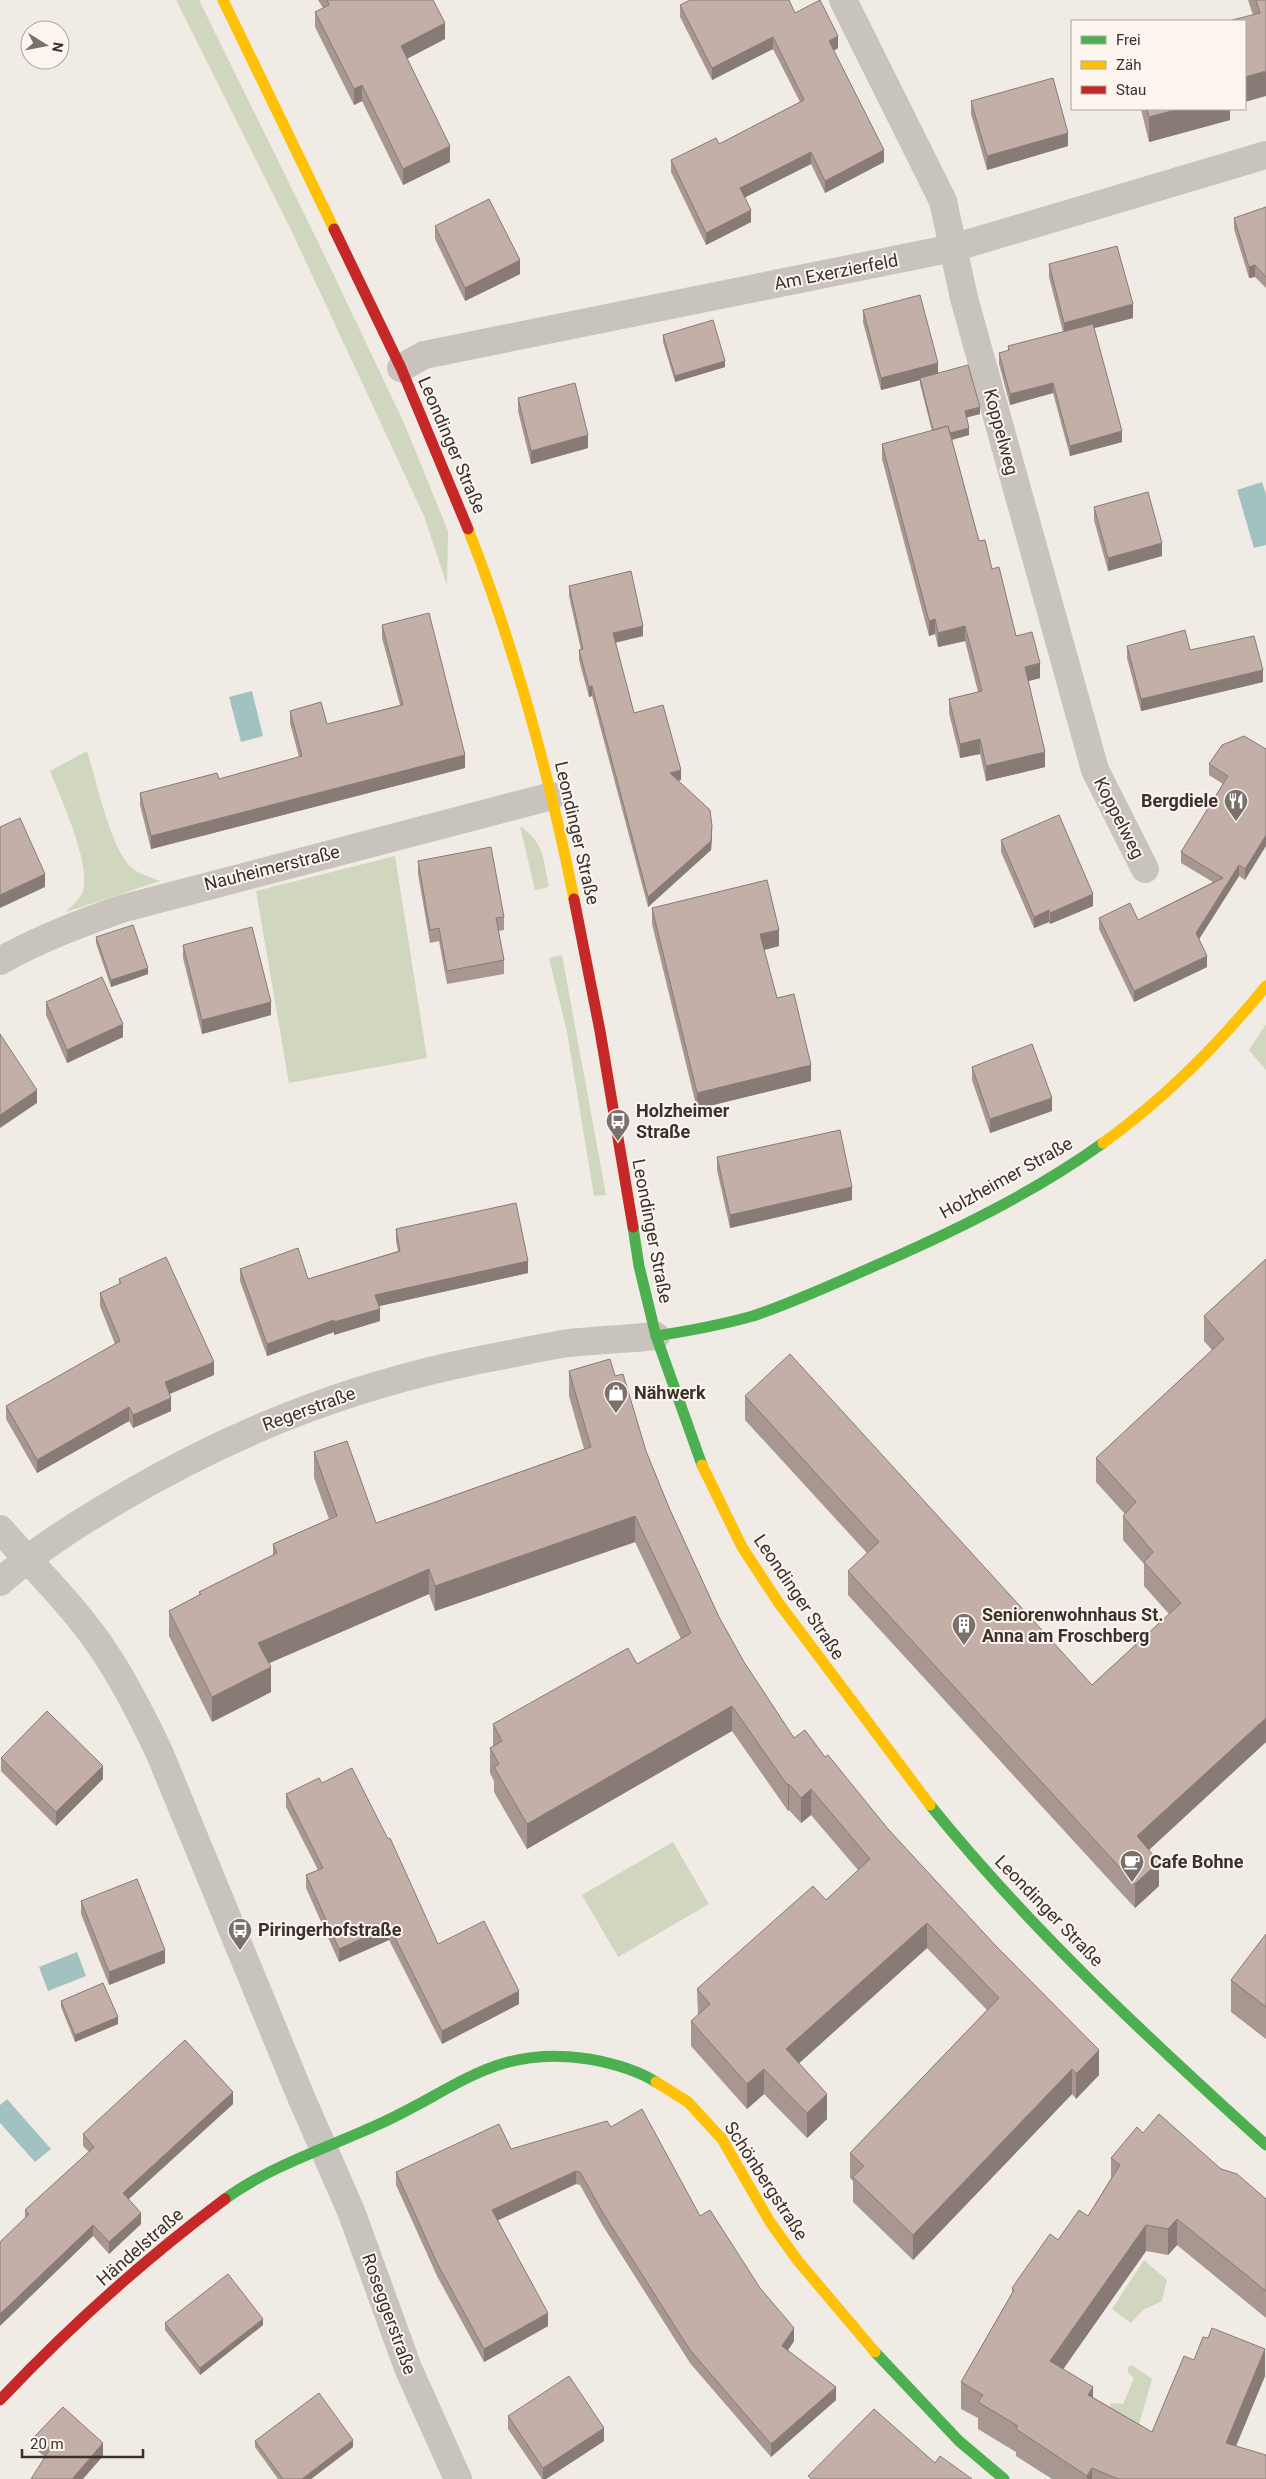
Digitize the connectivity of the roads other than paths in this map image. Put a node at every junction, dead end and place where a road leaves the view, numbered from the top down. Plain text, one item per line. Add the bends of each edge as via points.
1 (223, 0) edge
2 (843, 0) edge
3 (1266, 154) edge
4 (953, 248) junction
5 (401, 368) junction
6 (552, 796) junction
7 (1145, 869) dead end
8 (0, 961) edge
9 (1266, 986) edge
10 (656, 1336) junction
11 (0, 1529) edge
12 (26, 1558) junction
13 (0, 1582) edge
14 (1266, 2145) edge
15 (323, 2148) junction
16 (0, 2400) edge
17 (458, 2479) edge
18 (1004, 2479) edge

1 - 5 street, Leondinger Straße
2 - 4 street, Koppelweg via 943,201
3 - 4 street, Am Exerzierfeld
4 - 5 street, Am Exerzierfeld via 424,355
4 - 7 street, Koppelweg via 1094,770
5 - 6 street, Leondinger Straße via 445,468 485,572
6 - 8 street, Nauheimerstraße via 121,909 74,925
6 - 10 street, Leondinger Straße via 588,965 635,1246
9 - 10 street, Holzheimer Straße via 1197,1063 1126,1125 1058,1174 905,1252 766,1312
10 - 12 street, Regerstraße via 568,1343 440,1367 295,1412 226,1442 147,1483
10 - 14 street, Leondinger Straße via 698,1457 742,1547 818,1658 958,1840 1023,1912 1152,2042
11 - 12 street
12 - 13 street, Regerstraße
12 - 15 street via 65,1600 106,1653 136,1705 160,1754
15 - 16 street, Händelstraße via 247,2183 172,2239 35,2363
15 - 17 street, Roseggerstraße via 352,2211 408,2368
15 - 18 street, Schönbergstraße via 384,2122 504,2062 564,2056 608,2062 650,2078 688,2102 722,2139 770,2222 798,2261 877,2355 959,2441

